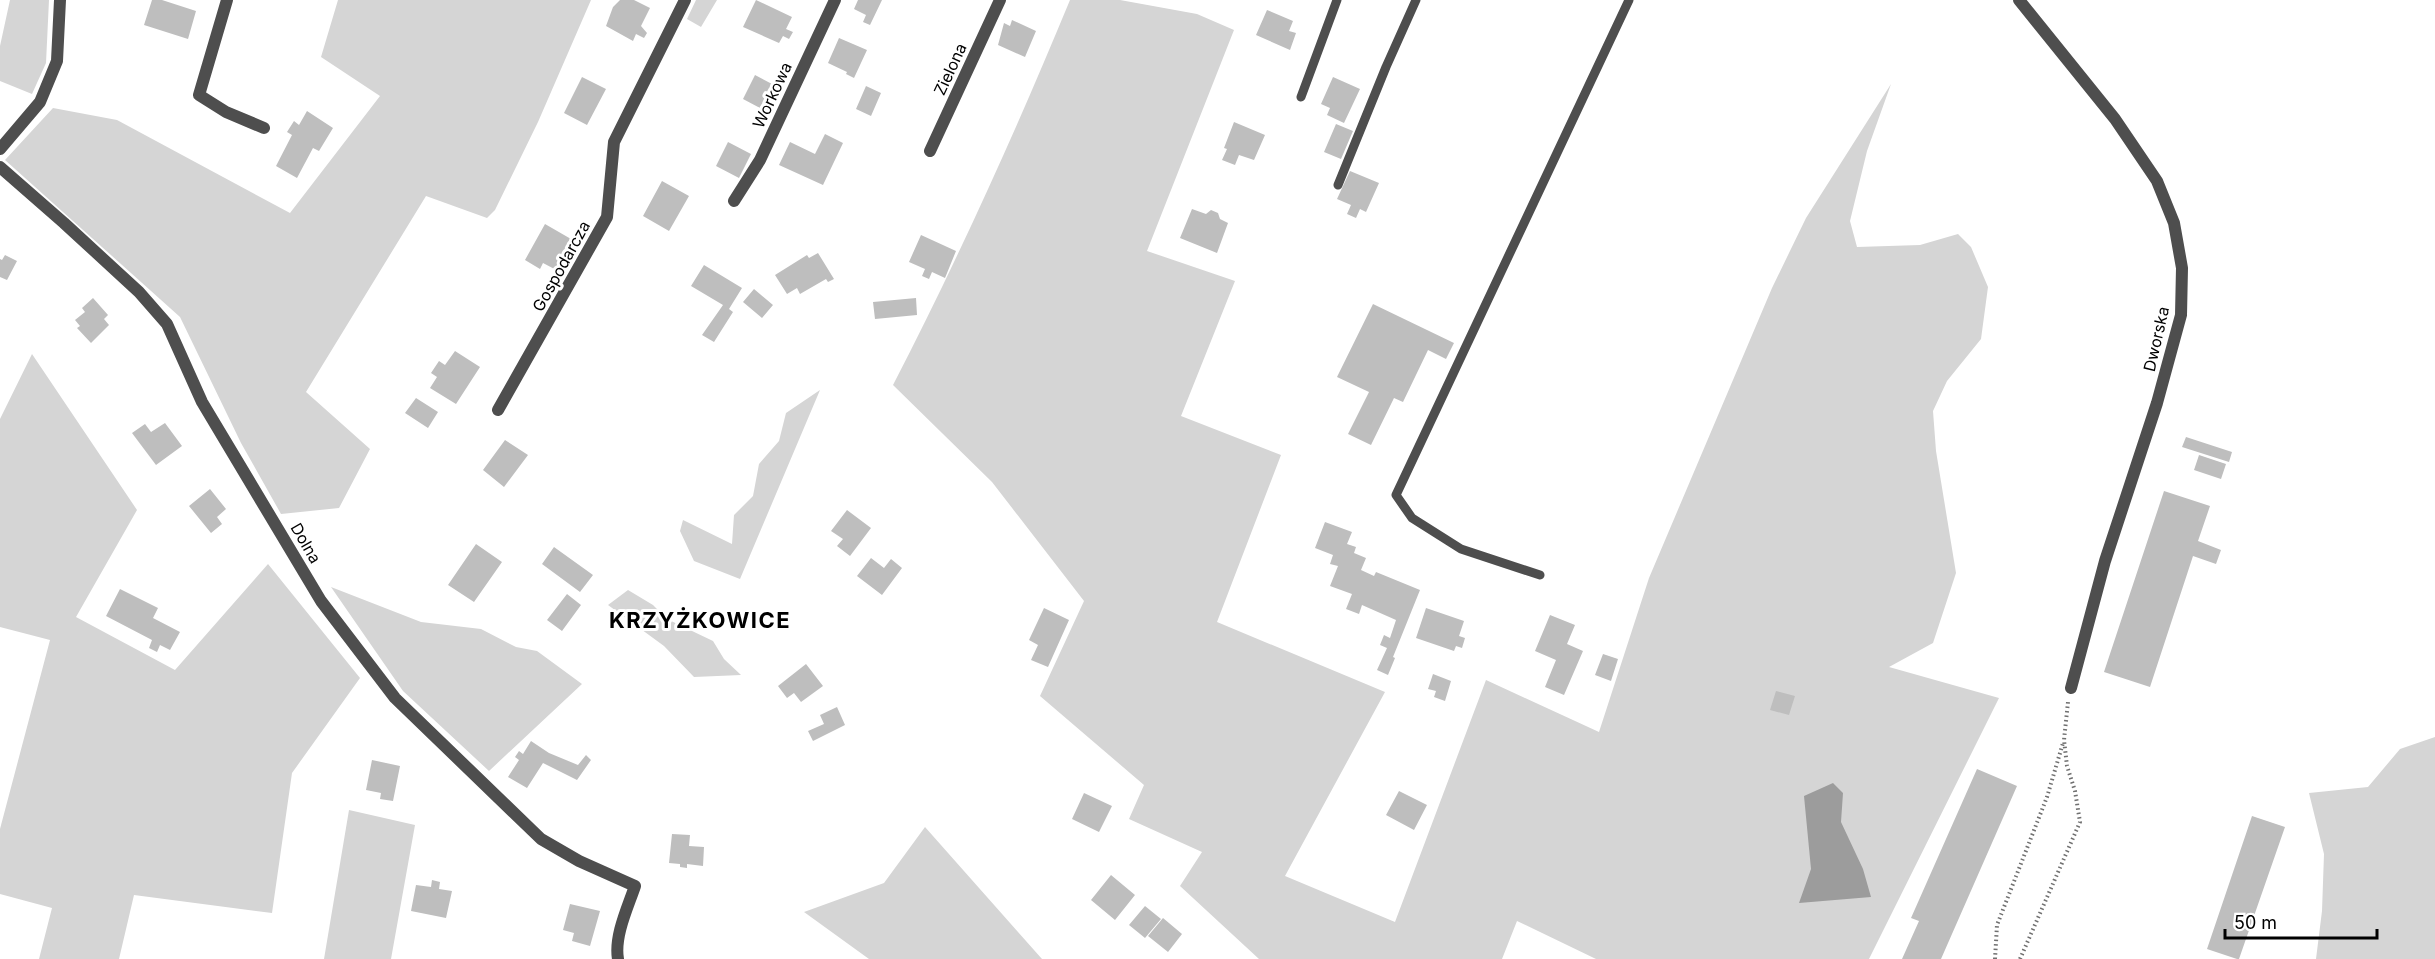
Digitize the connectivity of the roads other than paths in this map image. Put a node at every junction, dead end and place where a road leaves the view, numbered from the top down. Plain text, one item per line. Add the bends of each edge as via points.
1 (60, 0) edge
2 (227, 0) edge
3 (685, 0) edge
4 (835, 0) edge
5 (1000, 0) edge
6 (1337, 0) edge
7 (1416, 0) edge
8 (1629, 0) edge
9 (2019, 0) edge
10 (1301, 97) dead end
11 (264, 128) dead end
12 (0, 149) edge
13 (930, 152) dead end
14 (0, 167) edge
15 (1338, 185) dead end
16 (734, 201) dead end
17 (498, 410) dead end
18 (1540, 575) dead end
19 (2071, 688) road end
20 (618, 959) edge

1 - 12 street via 57,61 40,102
2 - 11 street via 199,95
3 - 17 street, Gospodarcza via 614,142 607,217
4 - 16 street, Workowa via 760,160
5 - 13 street, Zielona
6 - 10 lane
7 - 15 lane
8 - 18 lane via 1396,495 1412,518 1461,549
9 - 19 street, Dworska via 2115,118 2157,181 2174,222 2182,268 2181,315 2157,403 2105,561
14 - 20 street, Dolna via 139,292 166,324 202,402 321,601 395,698 542,839 635,886 622,924

